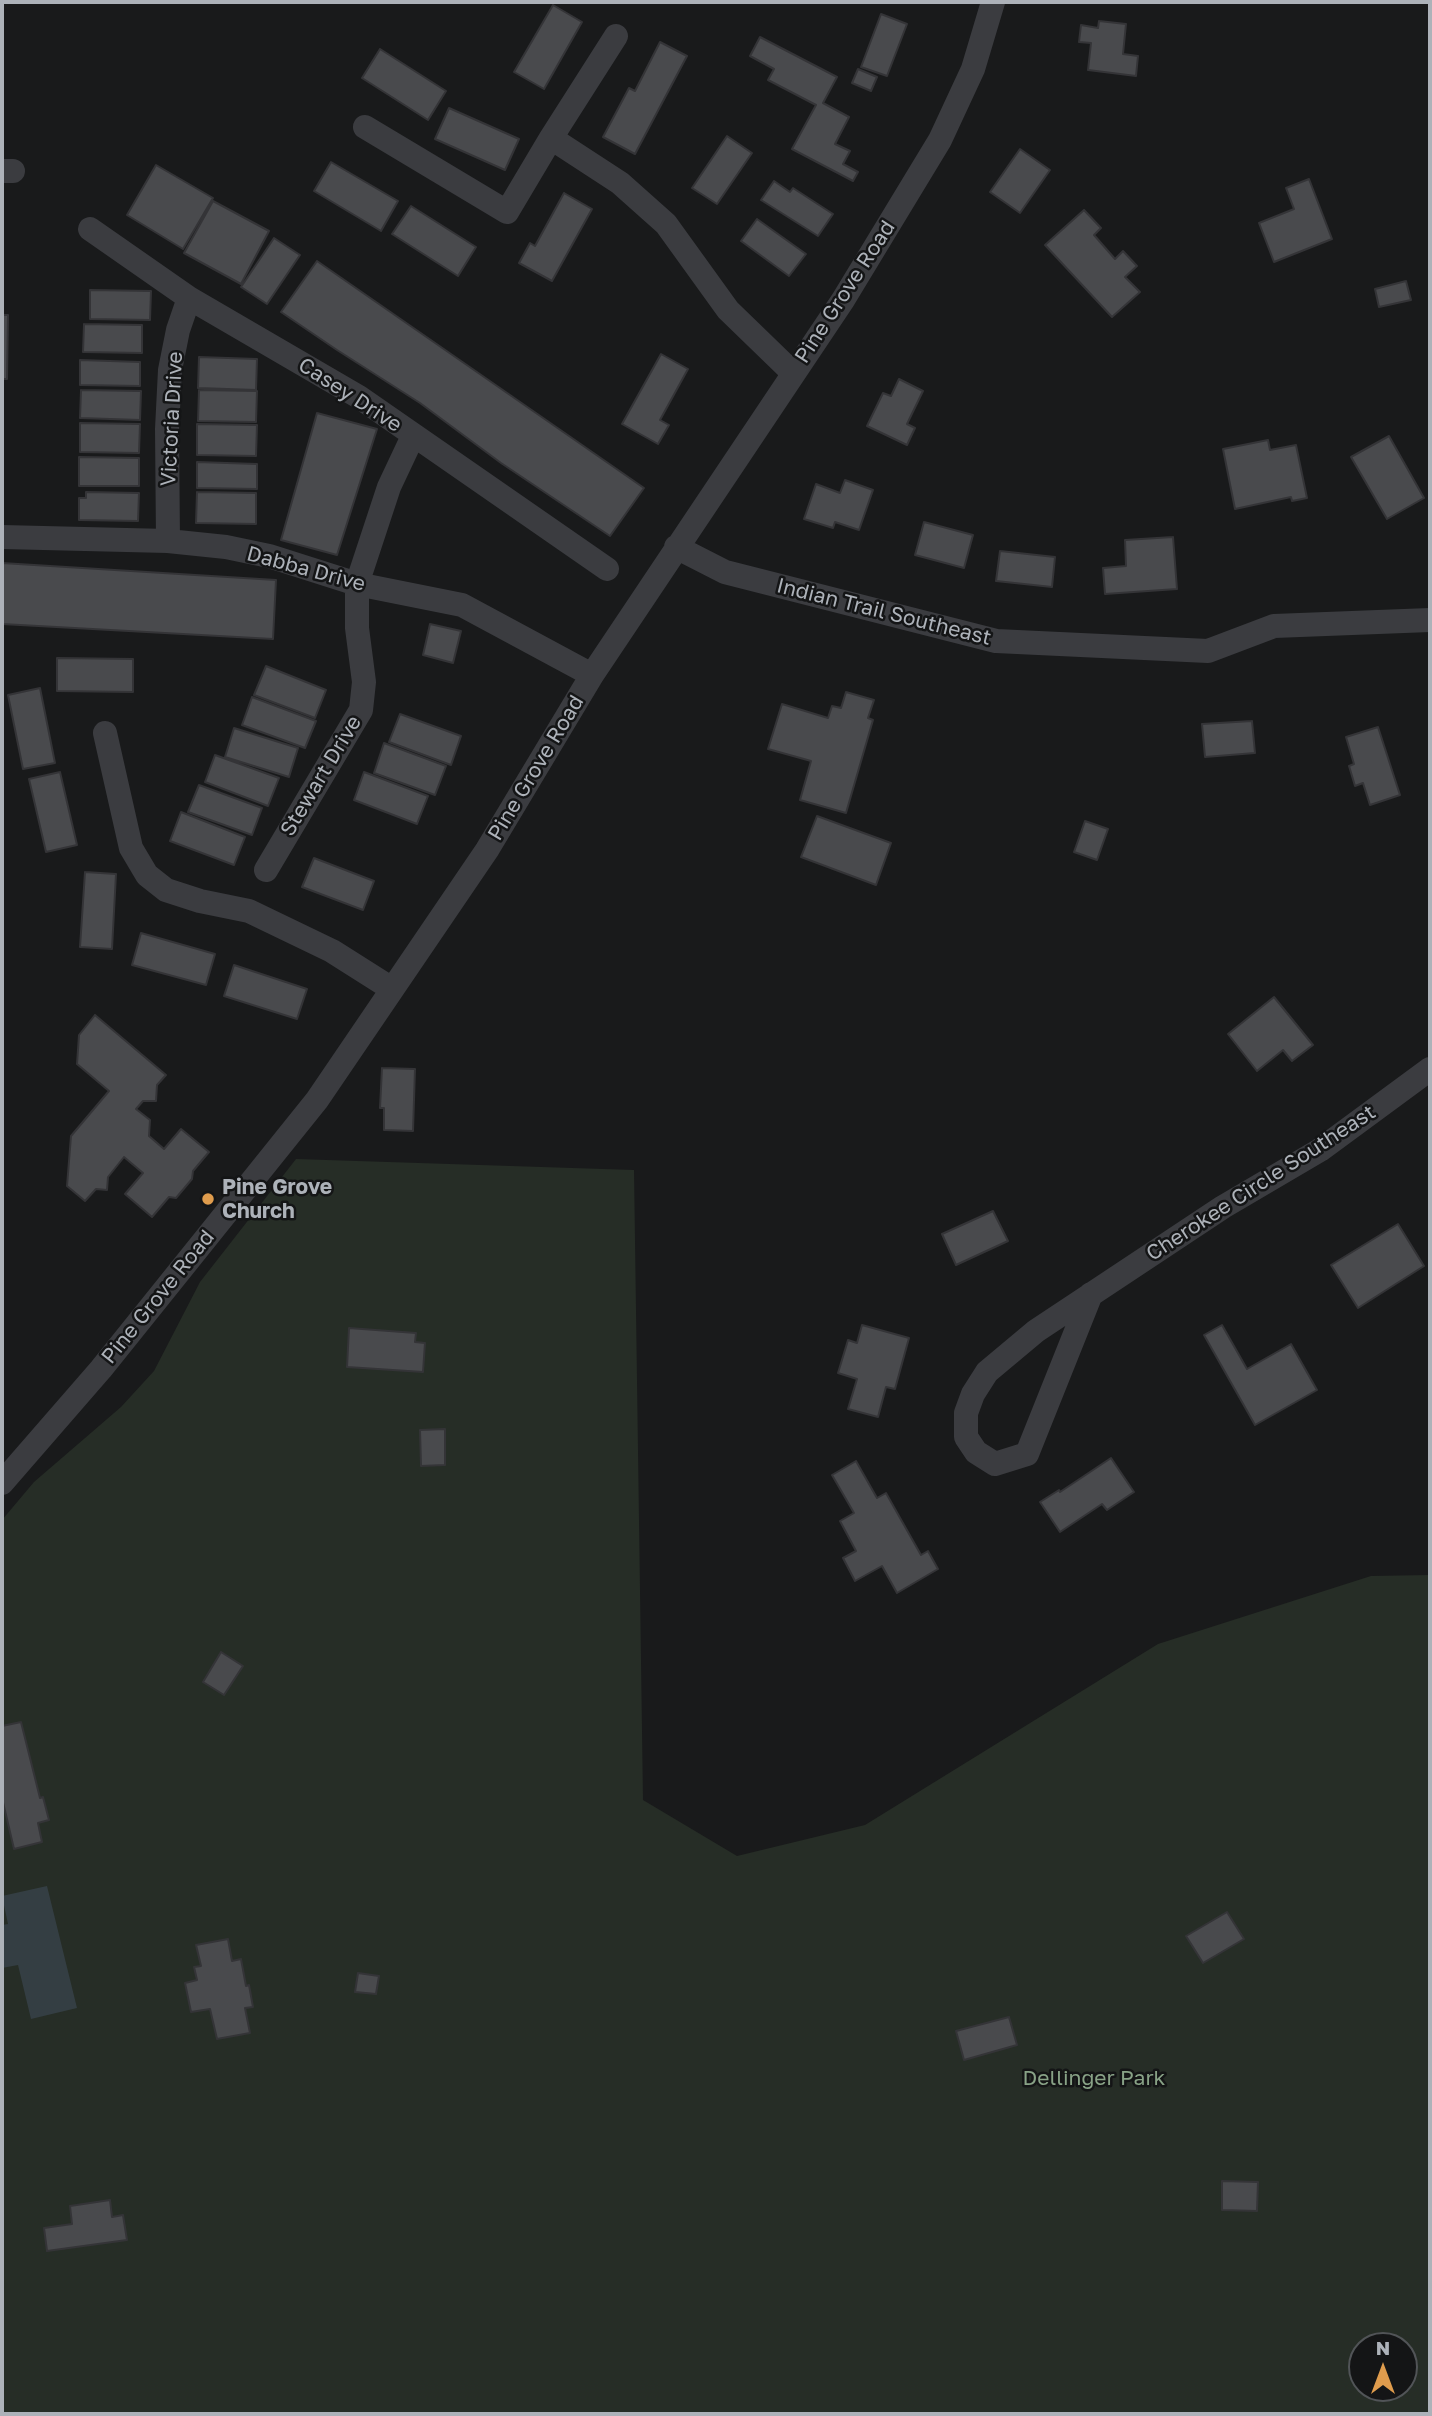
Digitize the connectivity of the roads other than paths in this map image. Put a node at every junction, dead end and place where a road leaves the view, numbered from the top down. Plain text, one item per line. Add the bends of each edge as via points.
1 (993, 2) edge
2 (616, 36) dead end
3 (366, 127) dead end
4 (551, 138) junction
5 (90, 229) dead end
6 (189, 299) junction
7 (793, 373) junction
8 (413, 436) junction
9 (2, 537) edge
10 (168, 541) junction
11 (676, 547) junction
12 (607, 569) dead end
13 (357, 584) junction
14 (1430, 620) edge
15 (592, 675) junction
16 (105, 733) dead end
17 (265, 870) dead end
18 (391, 989) junction
19 (1430, 1069) edge
20 (1091, 1294) junction
21 (2, 1483) edge

1 - 7 street, Pine Grove Road via 973,69 940,140
2 - 4 street
3 - 4 street via 507,212
4 - 7 street via 620,183 666,223 728,310
5 - 6 street, Casey Drive
6 - 8 street, Casey Drive via 359,397
6 - 10 street, Victoria Drive via 170,370
7 - 11 street, Pine Grove Road
8 - 12 street, Casey Drive
8 - 13 street, Stewart Drive via 389,486
9 - 10 street, Dabba Drive
10 - 13 street, Dabba Drive via 269,556
11 - 14 street, Indian Trail Southeast via 725,572 996,642 1208,651 1274,626
11 - 15 street, Pine Grove Road
13 - 15 street, Dabba Drive via 462,605
13 - 17 street, Stewart Drive via 364,682 361,710
15 - 18 street, Pine Grove Road via 487,850
16 - 18 street via 131,848 147,875 166,890 248,911 331,951
18 - 21 street, Pine Grove Road via 317,1100 101,1369
19 - 20 street, Cherokee Circle Southeast via 1320,1150
20 - 20 street, Cherokee Circle Southeast via 987,1372 966,1413 966,1437 975,1452 995,1464 1027,1454

